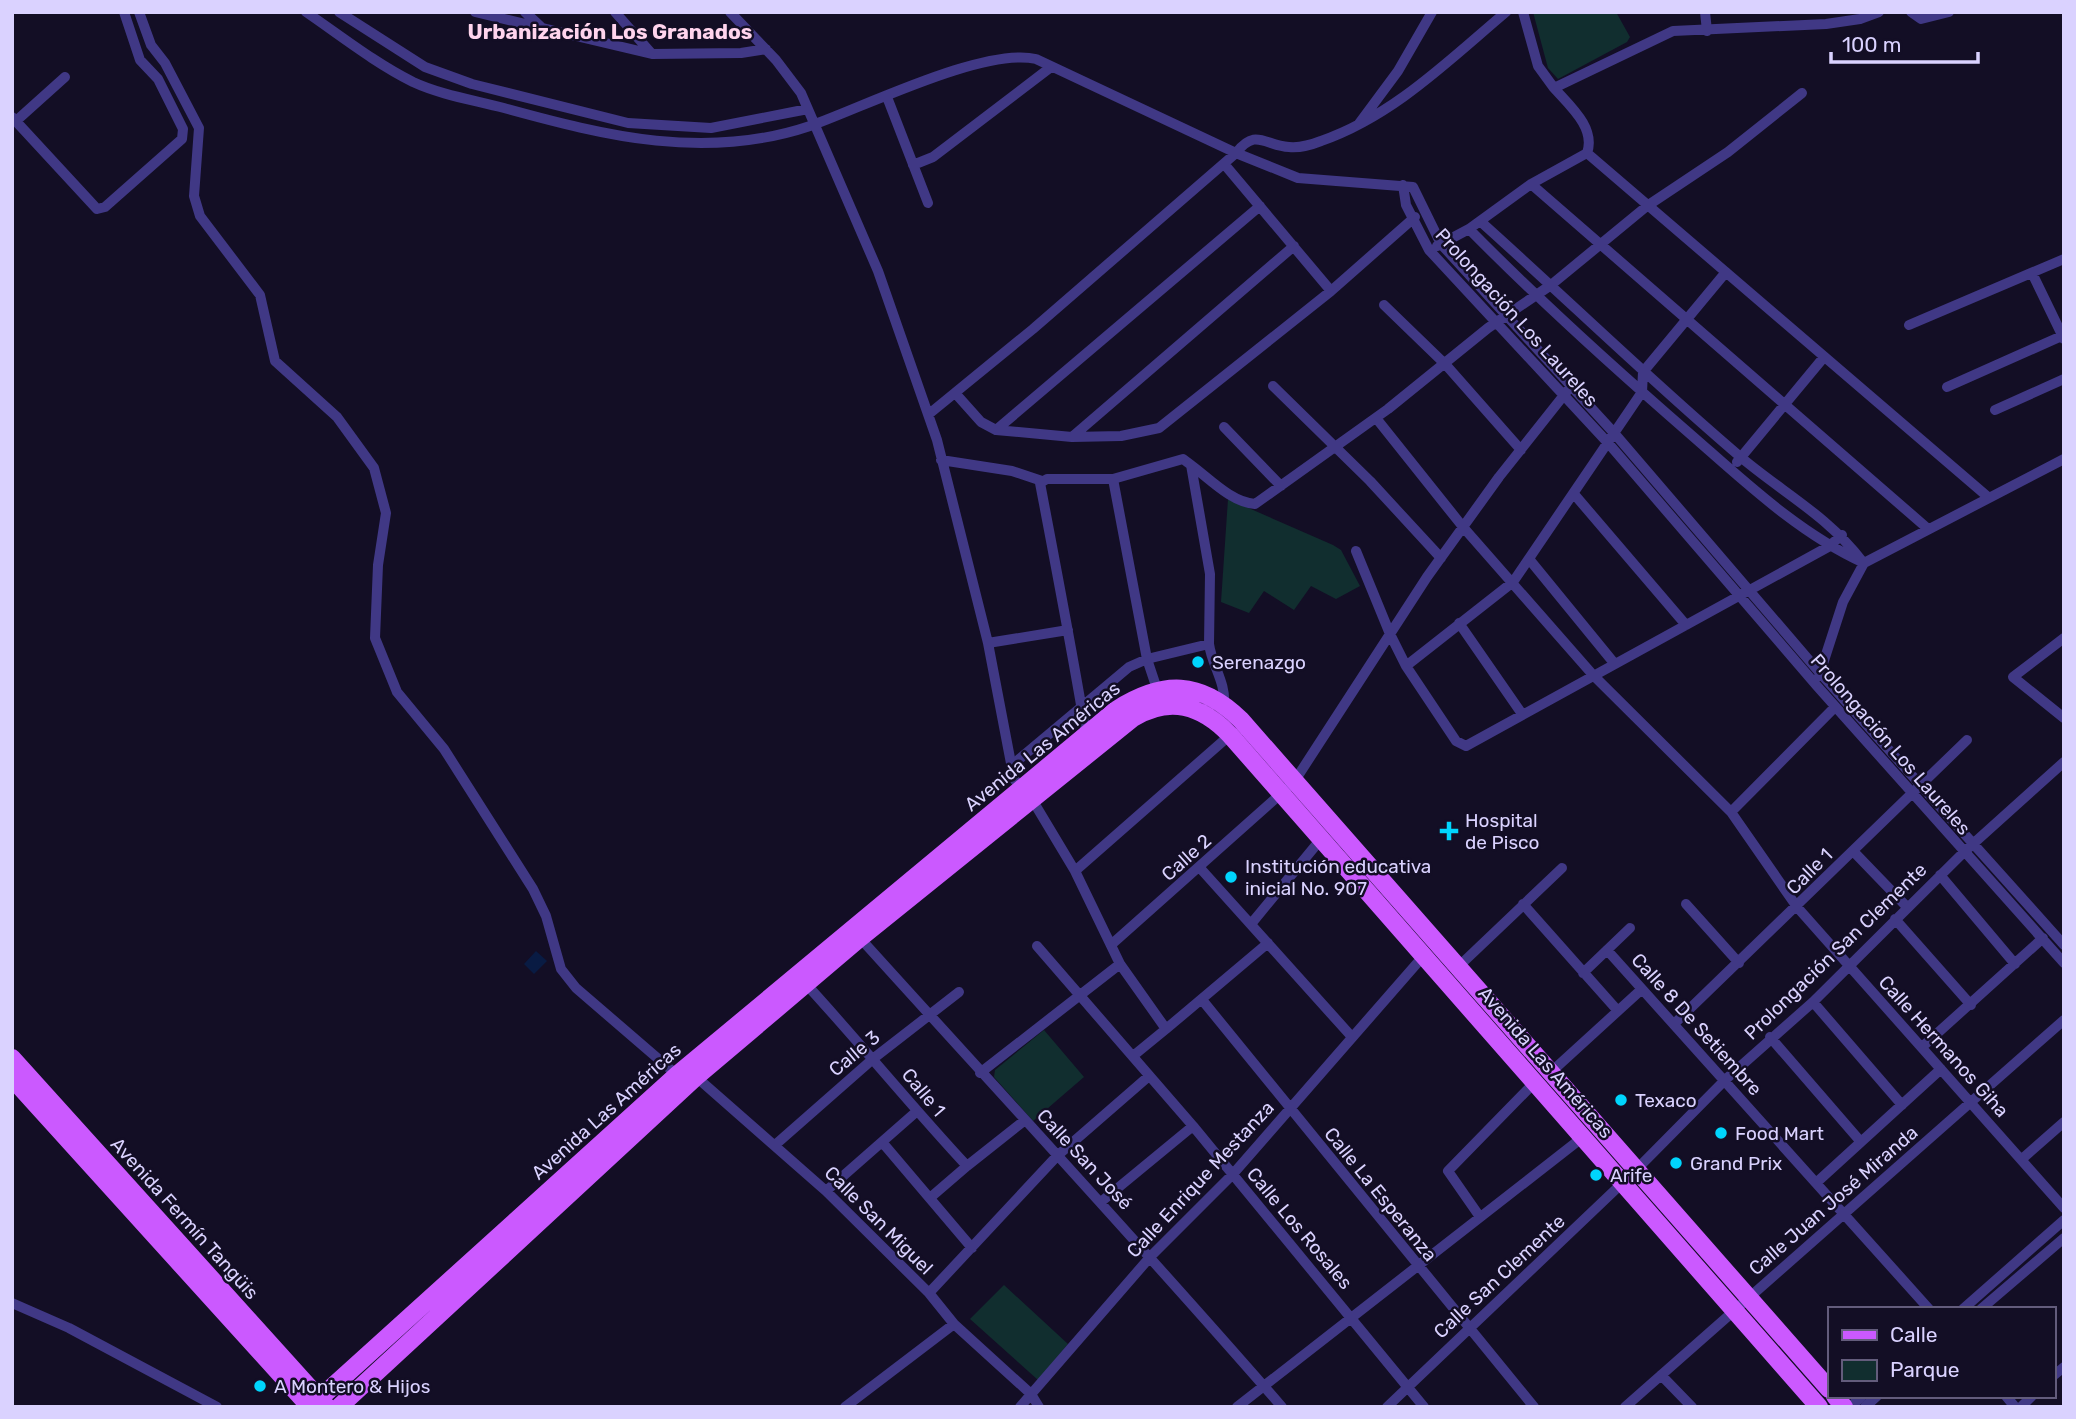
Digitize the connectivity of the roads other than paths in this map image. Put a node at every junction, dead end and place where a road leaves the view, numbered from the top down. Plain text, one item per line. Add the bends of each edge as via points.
1 (124, 12) edge
2 (139, 12) edge
3 (306, 12) edge
4 (340, 12) edge
5 (475, 12) edge
6 (525, 12) edge
7 (615, 12) edge
8 (730, 12) edge
9 (1432, 12) edge
10 (1506, 12) edge
11 (1523, 12) edge
12 (1705, 12) edge
13 (1776, 12) edge
14 (1879, 12) edge
15 (1910, 12) edge
16 (1949, 12) edge
17 (501, 15) edge
18 (1779, 24) junction
19 (541, 28) junction
20 (1707, 31) junction
21 (766, 49) junction
22 (652, 54) junction
23 (1051, 66) junction
24 (65, 77) dead end
25 (1555, 88) junction
26 (1802, 93) dead end
27 (887, 97) junction
28 (808, 110) junction
29 (14, 119) edge
30 (813, 125) junction
31 (1356, 128) junction
32 (1236, 153) junction
33 (1587, 153) junction
34 (913, 165) junction
35 (1225, 165) junction
36 (1531, 184) junction
37 (1404, 185) junction
38 (928, 203) dead end
39 (1260, 206) junction
40 (1647, 206) junction
41 (1424, 208) junction
42 (1412, 219) junction
43 (1480, 221) junction
44 (1469, 229) junction
45 (1441, 244) junction
46 (1599, 245) junction
47 (1294, 246) junction
48 (1429, 250) junction
49 (2064, 259) edge
50 (1726, 272) junction
51 (2032, 273) junction
52 (1551, 285) junction
53 (1331, 291) junction
54 (1535, 296) junction
55 (1384, 305) dead end
56 (1502, 318) junction
57 (1687, 321) junction
58 (1909, 325) dead end
59 (2063, 336) edge
60 (1824, 357) junction
61 (1446, 365) junction
62 (1643, 372) junction
63 (2064, 379) edge
64 (1572, 385) junction
65 (1273, 387) dead end
66 (1947, 387) dead end
67 (1642, 392) junction
68 (956, 394) junction
69 (1564, 395) junction
70 (1785, 406) junction
71 (1995, 410) dead end
72 (929, 414) junction
73 (1376, 418) junction
74 (1224, 427) dead end
75 (996, 430) junction
76 (1615, 433) junction
77 (1072, 437) junction
78 (1609, 444) junction
79 (1333, 446) junction
80 (1521, 450) junction
81 (1740, 457) junction
82 (2064, 459) edge
83 (942, 460) junction
84 (1191, 465) junction
85 (1731, 470) junction
86 (1113, 479) junction
87 (1042, 481) junction
88 (1281, 486) junction
89 (1574, 494) junction
90 (1988, 496) junction
91 (1463, 527) junction
92 (1927, 528) junction
93 (1842, 535) junction
94 (1828, 547) junction
95 (1356, 551) dead end
96 (1441, 558) junction
97 (1529, 559) junction
98 (1864, 563) junction
99 (1513, 582) junction
100 (1749, 590) junction
101 (1738, 596) junction
102 (1460, 623) junction
103 (1686, 625) junction
104 (1068, 630) junction
105 (1390, 634) junction
106 (2064, 638) edge
107 (988, 643) junction
108 (1209, 644) junction
109 (1147, 659) junction
110 (1614, 663) junction
111 (1406, 666) junction
112 (1820, 673) junction
113 (1592, 675) junction
114 (1816, 686) junction
115 (1157, 690) junction
116 (1224, 705) junction
117 (1835, 707) junction
118 (1082, 708) junction
119 (1522, 714) junction
120 (2064, 718) edge
121 (1086, 734) junction
122 (1230, 735) junction
123 (1967, 740) dead end
124 (2064, 762) edge
125 (1011, 766) junction
126 (1288, 787) junction
127 (1915, 790) junction
128 (1028, 795) junction
129 (1731, 812) junction
130 (1321, 839) junction
131 (1967, 848) junction
132 (1853, 852) junction
133 (1200, 868) junction
134 (1562, 868) dead end
135 (1075, 872) junction
136 (1940, 875) junction
137 (1524, 904) junction
138 (1686, 904) dead end
139 (1797, 907) junction
140 (1907, 907) junction
141 (1895, 919) junction
142 (1251, 924) junction
143 (1630, 928) dead end
144 (860, 938) junction
145 (2043, 938) junction
146 (1268, 943) junction
147 (1112, 944) junction
148 (2064, 945) edge
149 (1037, 946) dead end
150 (1430, 950) junction
151 (1607, 950) junction
152 (1739, 963) junction
153 (2064, 963) edge
154 (1120, 964) junction
155 (1848, 964) junction
156 (2015, 964) junction
157 (1457, 968) junction
158 (1583, 973) junction
159 (806, 984) junction
160 (1642, 989) junction
161 (959, 992) dead end
162 (1080, 992) junction
163 (1203, 1000) junction
164 (1813, 1002) junction
165 (1971, 1005) junction
166 (1618, 1011) junction
167 (929, 1014) junction
168 (2064, 1020) edge
169 (1674, 1024) junction
170 (1166, 1029) junction
171 (1352, 1037) junction
172 (1770, 1037) junction
173 (1922, 1047) junction
174 (1133, 1056) junction
175 (12, 1058) edge
176 (874, 1058) junction
177 (1941, 1069) junction
178 (686, 1073) junction
179 (980, 1073) junction
180 (1149, 1076) junction
181 (12, 1078) edge
182 (1543, 1078) junction
183 (1725, 1080) junction
184 (1971, 1102) junction
185 (1902, 1105) junction
186 (1289, 1109) junction
187 (1570, 1109) junction
188 (916, 1112) junction
189 (639, 1119) junction
190 (1025, 1120) junction
191 (2064, 1122) edge
192 (1193, 1126) junction
193 (1583, 1137) junction
194 (882, 1142) junction
195 (1861, 1142) junction
196 (775, 1144) junction
197 (1057, 1156) junction
198 (2022, 1160) junction
199 (967, 1166) junction
200 (1233, 1174) junction
201 (1630, 1176) junction
202 (1816, 1183) junction
203 (826, 1191) junction
204 (930, 1197) junction
205 (1102, 1201) junction
206 (2064, 1208) edge
207 (1844, 1214) junction
208 (147, 1217) junction
209 (1480, 1217) junction
210 (2064, 1220) edge
211 (2064, 1238) edge
212 (972, 1248) junction
213 (1151, 1256) junction
214 (1418, 1266) junction
215 (929, 1293) junction
216 (1749, 1298) junction
217 (12, 1303) edge
218 (1927, 1307) edge
219 (1965, 1307) edge
220 (1983, 1307) edge
221 (1735, 1310) junction
222 (1352, 1317) junction
223 (954, 1324) junction
224 (1469, 1329) junction
225 (1661, 1375) junction
226 (1264, 1386) junction
227 (1407, 1387) junction
228 (1828, 1389) edge
229 (1031, 1394) junction
230 (344, 1404) edge
231 (317, 1405) edge
232 (216, 1407) edge
233 (845, 1407) edge
234 (1020, 1407) edge
235 (1039, 1407) edge
236 (1237, 1407) edge
237 (1282, 1407) edge
238 (1387, 1407) edge
239 (1424, 1407) edge
240 (1534, 1407) edge
241 (1625, 1407) edge
242 (1692, 1407) edge
243 (1819, 1407) edge

1 - 29 street via 140,60 158,79 183,128 182,139 106,207 97,209
2 - 178 street, Calle San Miguel via 151,45 199,128 194,196 200,216 260,295 275,361 337,417 374,468 386,513 375,638 397,692 444,749 533,890 546,916 561,969 576,988
3 - 30 street via 388,69 424,86 601,134 647,142 734,142
4 - 28 street via 425,68 628,123 711,128
5 - 17 street
6 - 19 street
7 - 22 street
8 - 21 street
9 - 31 street
10 - 31 street via 1406,96
11 - 25 street via 1538,66
12 - 20 street
13 - 18 street
14 - 18 street via 1826,24
15 - 16 street via 1921,19
17 - 19 street
18 - 20 street
19 - 22 street
20 - 25 street via 1664,35
21 - 22 street
21 - 28 street via 795,83
23 - 27 street via 1009,56
23 - 32 street
23 - 34 street via 933,157
24 - 29 street
25 - 33 street via 1587,129 1591,141
26 - 40 street via 1728,152
27 - 30 street
27 - 34 street
28 - 30 street
30 - 72 street via 878,271
31 - 32 street via 1288,148 1253,139
32 - 35 street
32 - 37 street via 1298,178
33 - 36 street
33 - 40 street
34 - 38 street
35 - 39 street
35 - 68 street
36 - 43 street
36 - 46 street
37 - 41 street, Prolongación Los Laureles via 1416,190
37 - 42 street, Prolongación Los Laureles
39 - 47 street
39 - 75 street
40 - 46 street
40 - 50 street
41 - 42 street
41 - 45 street, Prolongación Los Laureles
42 - 48 street, Prolongación Los Laureles
42 - 53 street
43 - 44 street
43 - 52 street
44 - 45 street
44 - 54 street
45 - 48 street
45 - 56 street, Prolongación Los Laureles
46 - 52 street
46 - 57 street
47 - 53 street
47 - 77 street
48 - 56 street, Prolongación Los Laureles
49 - 51 street
50 - 57 street
50 - 60 street
51 - 58 street
51 - 59 street
52 - 54 street
52 - 62 street
53 - 77 street via 1159,428 1121,436
54 - 56 street
54 - 67 street
55 - 61 street
56 - 61 street
56 - 64 street, Prolongación Los Laureles
56 - 69 street, Prolongación Los Laureles
57 - 62 street
57 - 70 street
59 - 66 street
60 - 70 street
60 - 90 street
61 - 73 street
61 - 80 street
62 - 67 street
62 - 81 street
63 - 71 street
64 - 69 street, Calle 2
64 - 76 street, Prolongación Los Laureles
65 - 79 street
67 - 76 street
67 - 85 street
68 - 72 street
68 - 75 street
69 - 78 street, Prolongación Los Laureles
69 - 80 street, Calle 2
70 - 81 street
70 - 92 street
72 - 83 street
73 - 79 street
73 - 91 street, Calle Hermanos Giha
74 - 88 street
75 - 77 street
76 - 78 street
76 - 100 street, Prolongación Los Laureles
78 - 89 street
78 - 101 street, Prolongación Los Laureles
79 - 88 street
79 - 96 street
80 - 91 street, Calle 2
81 - 85 street
81 - 93 street
82 - 90 street
83 - 87 street via 1012,471
83 - 107 street
84 - 86 street via 1177,460
84 - 88 street via 1244,503 1255,504
84 - 108 street via 1210,574
85 - 94 street
86 - 87 street
86 - 109 street
87 - 104 street
89 - 97 street
89 - 103 street
90 - 92 street
91 - 96 street, Calle 2
91 - 99 street, Calle Hermanos Giha
92 - 98 street
93 - 94 street
93 - 98 street
94 - 98 street
94 - 100 street
95 - 105 street
96 - 105 street, Calle 2
97 - 99 street
97 - 110 street
98 - 112 street via 1843,601
99 - 102 street
99 - 113 street, Calle Hermanos Giha
100 - 101 street
100 - 112 street, Prolongación Los Laureles
101 - 103 street
101 - 114 street, Prolongación Los Laureles
102 - 111 street
102 - 119 street
103 - 110 street
104 - 107 street
104 - 118 street
105 - 111 street
105 - 126 street, Calle 2
106 - 120 street via 2013,677
107 - 125 street
108 - 109 street
108 - 116 street via 1224,685
109 - 115 street
109 - 118 street via 1129,667
110 - 113 street
111 - 119 street via 1462,746
112 - 114 street
112 - 127 street, Prolongación Los Laureles
113 - 119 street
113 - 129 street, Calle Hermanos Giha
114 - 117 street, Prolongación Los Laureles
115 - 116 main road, Avenida Las Américas via 1196,691
115 - 121 main road, Avenida Las Américas via 1124,704
116 - 126 main road, Avenida Las Américas
117 - 127 street, Prolongación Los Laureles
117 - 129 street
118 - 121 street
118 - 125 street
121 - 128 main road, Avenida Las Américas
122 - 126 main road, Avenida Las Américas
122 - 128 main road, Avenida Las Américas via 1193,708 1172,705 1152,709
122 - 135 street
123 - 127 street, Calle 1
124 - 131 street, Prolongación San Clemente
125 - 128 street via 1014,779
126 - 130 main road, Avenida Las Américas
126 - 133 street, Calle 2
126 - 150 main road, Avenida Las Américas
127 - 131 street, Prolongación Los Laureles
127 - 132 street, Calle 1
128 - 135 street
128 - 144 main road, Avenida Las Américas
128 - 178 main road, Avenida Las Américas
129 - 139 street, Calle Hermanos Giha
130 - 142 street
130 - 150 main road, Avenida Las Américas
131 - 136 street, Prolongación San Clemente
131 - 145 street, Prolongación Los Laureles
131 - 148 street
132 - 139 street, Calle 1
132 - 140 street
133 - 142 street
133 - 147 street, Calle 2
134 - 137 street
135 - 147 street
136 - 140 street, Prolongación San Clemente
136 - 156 street
137 - 157 street
137 - 158 street
138 - 152 street
139 - 152 street, Calle 1
139 - 155 street, Calle Hermanos Giha
140 - 141 street, Prolongación San Clemente
141 - 155 street, Prolongación San Clemente
141 - 165 street
142 - 146 street
143 - 151 street
144 - 159 main road, Avenida Las Américas
144 - 167 street, Calle San José
145 - 153 street, Prolongación Los Laureles
145 - 156 street
146 - 163 street
146 - 171 street
147 - 154 street
149 - 162 street, Calle Los Rosales
150 - 157 main road, Avenida Las Américas
150 - 171 street, Calle Enrique Mestanza
150 - 182 main road, Avenida Las Américas
151 - 158 street
151 - 160 street, Calle 8 De Setiembre
152 - 169 street, Calle 1
154 - 162 street
154 - 170 street
155 - 164 street, Prolongación San Clemente
155 - 173 street, Calle Hermanos Giha
156 - 165 street
157 - 182 main road, Avenida Las Américas
158 - 166 street
159 - 176 street, Calle 1
159 - 178 main road, Avenida Las Américas
160 - 166 street
160 - 169 street, Calle 8 De Setiembre
161 - 167 street, Calle 3
162 - 174 street, Calle Los Rosales
162 - 179 street
163 - 170 street
163 - 186 street, Calle La Esperanza
164 - 172 street, Prolongación San Clemente
164 - 185 street
165 - 173 street
166 - 182 street
167 - 176 street, Calle 3
167 - 179 street, Calle San José
168 - 184 street, Calle Juan José Miranda
169 - 183 street, Calle 8 De Setiembre
170 - 174 street
171 - 186 street, Calle Enrique Mestanza
172 - 183 street, Prolongación San Clemente
172 - 195 street
173 - 177 street, Calle Hermanos Giha
174 - 180 street, Calle Los Rosales
175 - 208 main road, Avenida Fermín Tangüis
176 - 188 street, Calle 1
176 - 196 street, Calle 3
177 - 184 street, Calle Hermanos Giha
177 - 185 street
178 - 189 main road, Avenida Las Américas
178 - 196 street, Calle San Miguel
179 - 190 street, Calle San José
180 - 192 street, Calle Los Rosales
180 - 197 street
181 - 208 main road, Avenida Fermín Tangüis
182 - 187 main road, Avenida Las Américas
182 - 209 street via 1448,1171
183 - 201 street, Prolongación San Clemente
183 - 202 street, Calle 8 De Setiembre
184 - 198 street, Calle Hermanos Giha
184 - 207 street, Calle Juan José Miranda
185 - 195 street
186 - 200 street, Calle Enrique Mestanza
186 - 214 street, Calle La Esperanza
187 - 193 main road, Avenida Las Américas
187 - 201 main road, Avenida Las Américas
188 - 194 street
188 - 199 street, Calle 1
189 - 230 main road, Avenida Las Américas
189 - 231 main road, Avenida Las Américas
190 - 197 street, Calle San José
190 - 199 street
191 - 198 street
192 - 200 street, Calle Los Rosales
192 - 205 street
193 - 201 main road, Avenida Las Américas
193 - 209 street
194 - 203 street
194 - 204 street
195 - 202 street
196 - 203 street, Calle San Miguel
197 - 205 street, Calle San José
197 - 212 street
198 - 206 street, Calle Hermanos Giha
199 - 204 street
200 - 213 street, Calle Enrique Mestanza
200 - 222 street, Calle Los Rosales
201 - 216 main road, Avenida Las Américas
201 - 221 main road, Avenida Las Américas
201 - 224 street, Calle San Clemente
202 - 207 street, Calle 8 De Setiembre
203 - 215 street, Calle San Miguel
204 - 212 street
205 - 213 street, Calle San José
207 - 216 street, Calle Juan José Miranda
207 - 218 street, Calle 8 De Setiembre
208 - 231 main road, Avenida Fermín Tangüis
209 - 214 street
210 - 219 street
211 - 220 street
212 - 215 street
213 - 226 street, Calle San José
213 - 229 street, Calle Enrique Mestanza
214 - 222 street
214 - 224 street, Calle La Esperanza
215 - 223 street, Calle San Miguel
216 - 221 street, Calle Juan José Miranda
216 - 228 main road, Avenida Las Américas
217 - 232 street via 69,1328
221 - 225 street, Calle Juan José Miranda
221 - 243 main road, Avenida Las Américas
222 - 226 street
222 - 227 street, Calle Los Rosales
223 - 229 street, Calle San Miguel
223 - 233 street
224 - 227 street, Calle San Clemente
224 - 240 street, Calle La Esperanza
225 - 241 street, Calle Juan José Miranda
225 - 242 street
226 - 236 street
226 - 237 street, Calle San José
227 - 238 street, Calle San Clemente
227 - 239 street, Calle Los Rosales
229 - 234 street, Calle Enrique Mestanza
229 - 235 street, Calle San Miguel

